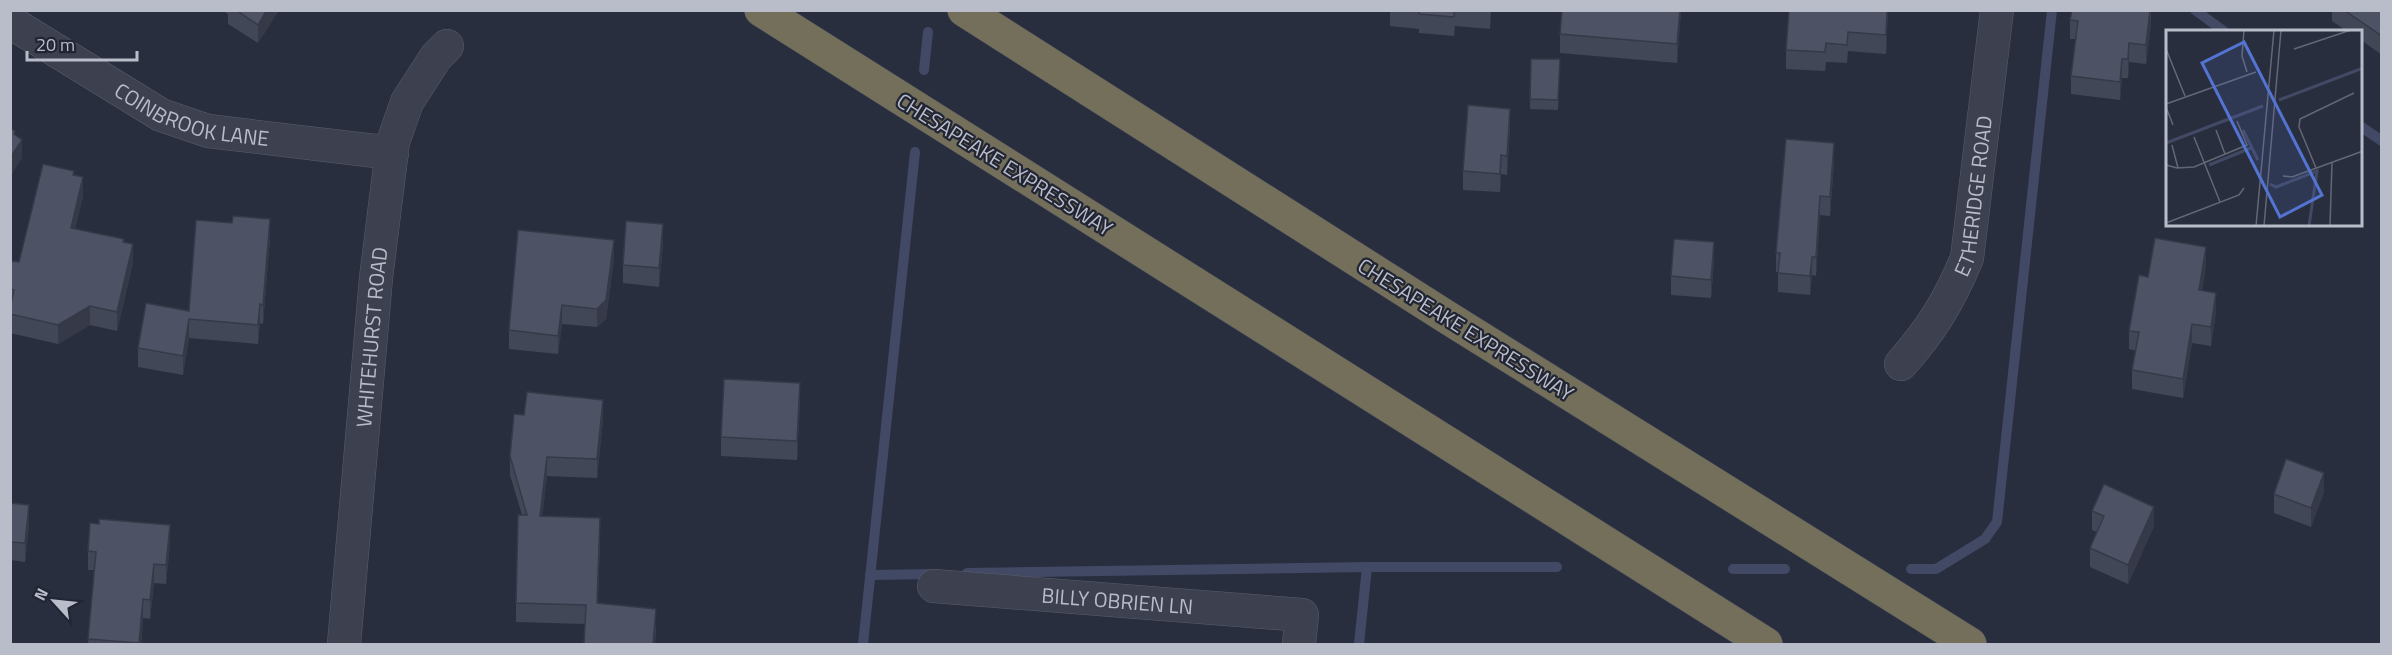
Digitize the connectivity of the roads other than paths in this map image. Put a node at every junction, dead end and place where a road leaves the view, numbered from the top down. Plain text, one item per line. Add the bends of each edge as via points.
1 (761, 10) edge
2 (964, 10) edge
3 (1997, 10) edge
4 (10, 22) edge
5 (447, 46) dead end
6 (392, 153) junction
7 (1901, 364) dead end
8 (934, 586) dead end
9 (1702, 604) junction
10 (1909, 607) junction
11 (1301, 630) edge
12 (344, 645) edge
13 (1752, 645) edge
14 (1766, 645) edge
15 (1970, 645) edge
16 (1993, 645) edge

1 - 9 highway, CHESAPEAKE EXPRESSWAY
2 - 10 highway, CHESAPEAKE EXPRESSWAY
3 - 7 street, ETHERIDGE ROAD via 1967,258 1952,295 1926,336
4 - 6 street, COINBROOK LANE via 161,115 208,131
5 - 6 street, WHITEHURST ROAD via 407,102
6 - 12 street, WHITEHURST ROAD via 376,278
8 - 11 street, BILLY OBRIEN LN
9 - 13 highway
9 - 14 highway, CHESAPEAKE EXPRESSWAY
10 - 15 highway, CHESAPEAKE EXPRESSWAY
10 - 16 highway

